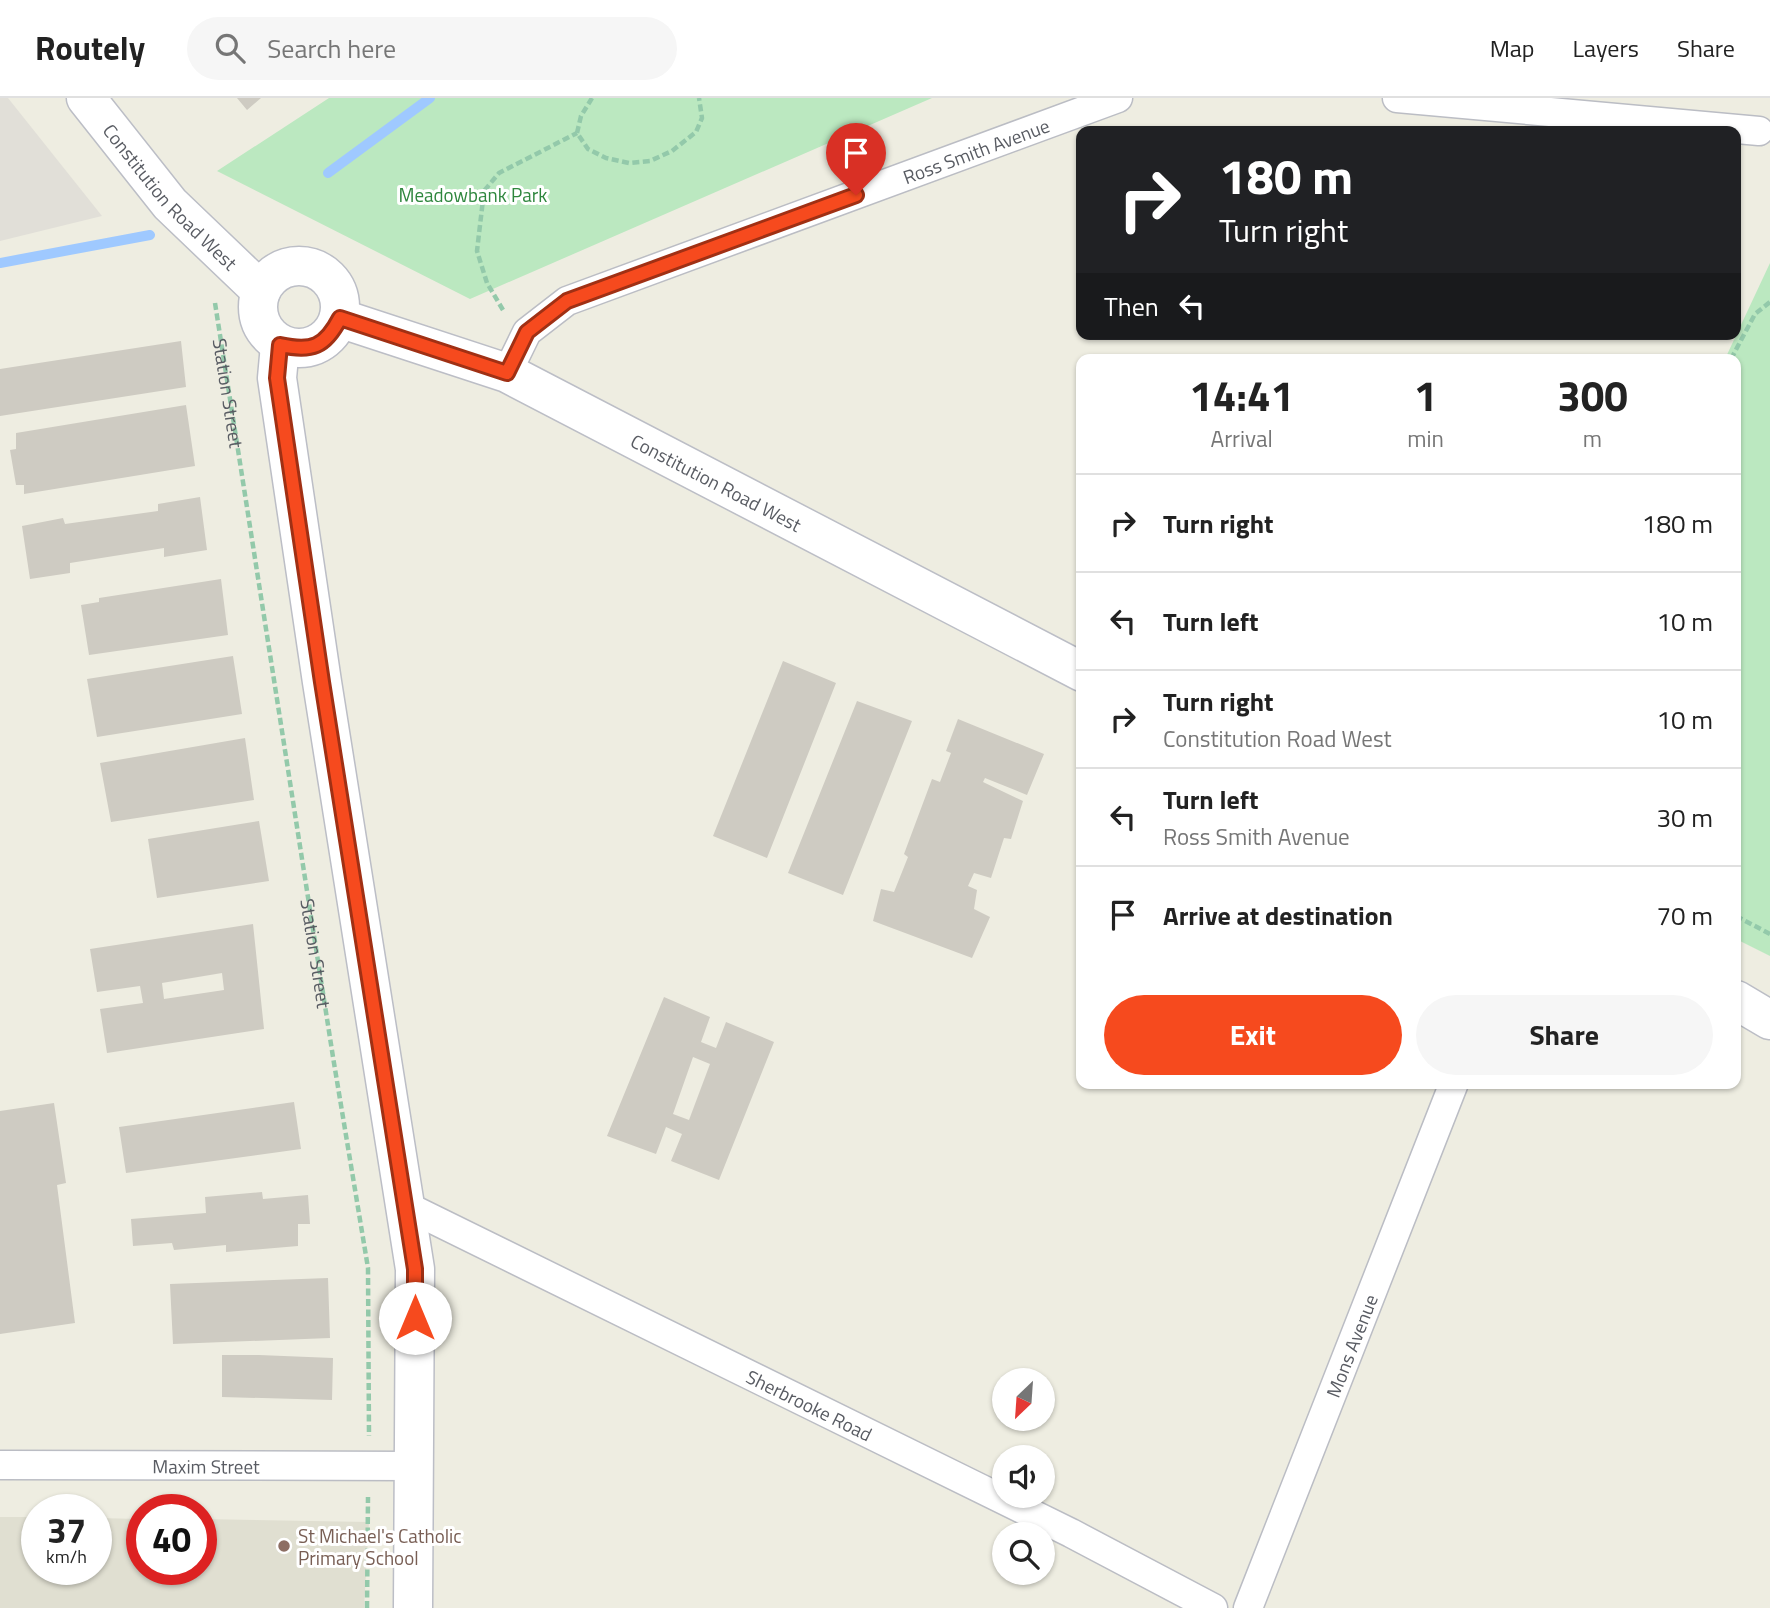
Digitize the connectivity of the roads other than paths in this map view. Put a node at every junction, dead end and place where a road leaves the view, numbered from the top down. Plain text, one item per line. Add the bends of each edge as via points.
1 (86, 98) edge
2 (1118, 98) edge
3 (1397, 98) edge
4 (1704, 126) edge
5 (1741, 129) edge
6 (1759, 131) dead end
7 (261, 291) junction
8 (340, 318) junction
9 (280, 345) junction
10 (507, 373) junction
11 (1076, 669) edge
12 (1741, 1003) edge
13 (1770, 1020) edge
14 (1452, 1089) edge
15 (404, 1205) junction
16 (0, 1465) edge
17 (414, 1466) junction
18 (413, 1608) edge
19 (1213, 1608) edge
20 (1248, 1608) edge

1 - 7 main road, Constitution Road West via 170,204
2 - 10 street, Ross Smith Avenue via 567,301 527,332
3 - 4 street
5 - 6 street
7 - 8 main road via 269,278 282,270 312,268 335,288
7 - 9 main road via 260,321
8 - 9 main road via 331,334 316,345 298,349
8 - 10 main road, Constitution Road West
9 - 15 main road via 277,378
10 - 11 main road, Constitution Road West
12 - 13 main road
14 - 20 street, Mons Avenue
15 - 17 main road via 415,1269
15 - 19 street, Sherbrooke Road
16 - 17 street, Maxim Street
17 - 18 main road

